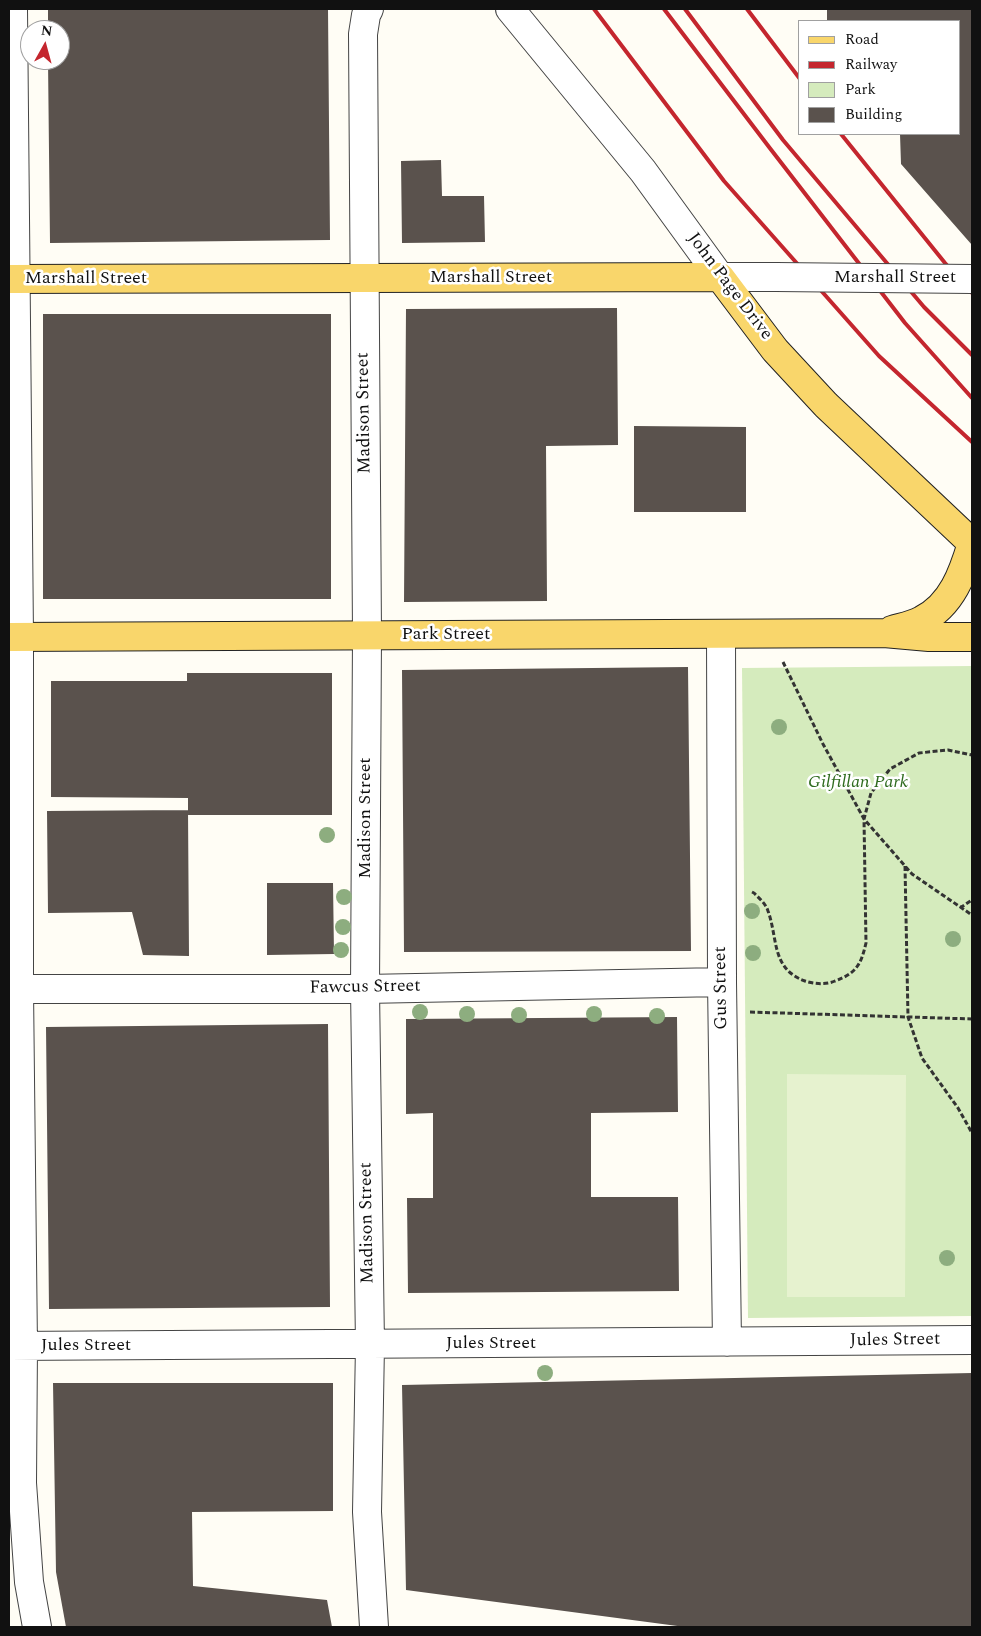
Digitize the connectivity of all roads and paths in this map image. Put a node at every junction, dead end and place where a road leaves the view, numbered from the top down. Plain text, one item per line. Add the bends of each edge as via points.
1 (13, 9) edge
2 (369, 9) edge
3 (510, 9) edge
4 (720, 277) junction
5 (363, 278) junction
6 (12, 279) edge
7 (972, 279) edge
8 (972, 543) edge
9 (884, 633) junction
10 (721, 634) junction
11 (770, 634) junction
12 (367, 635) junction
13 (14, 636) edge
14 (972, 637) edge
15 (972, 755) edge
16 (864, 818) junction
17 (905, 866) junction
18 (722, 887) junction
19 (972, 900) edge
20 (960, 908) junction
21 (972, 916) edge
22 (722, 982) junction
23 (14, 989) edge
24 (365, 990) junction
25 (722, 1011) junction
26 (908, 1017) junction
27 (972, 1019) edge
28 (972, 1132) edge
29 (972, 1340) edge
30 (727, 1342) junction
31 (370, 1345) junction
32 (16, 1346) edge
33 (37, 1627) edge
34 (374, 1627) edge

1 - 6 street
2 - 5 street, Madison Street via 363,34
3 - 4 street, John Page Drive via 643,172
4 - 5 main road, Marshall Street
4 - 7 street, Marshall Street, bridge
4 - 8 main road, John Page Drive via 775,350 826,406
5 - 6 main road, Marshall Street
5 - 12 street, Madison Street
6 - 13 street
8 - 9 main road, Park Street via 962,575 946,601 922,620
9 - 11 main road, Park Street
9 - 14 main road, Park Street
10 - 11 main road, Park Street
10 - 12 main road, Park Street
10 - 18 street, Gus Street
11 - 16 path via 795,689
12 - 13 main road, Park Street
12 - 24 street, Madison Street
13 - 23 street
15 - 16 path via 948,750 919,753 890,769 871,793
16 - 17 path
16 - 18 path via 866,942 861,962 852,974 833,982 813,984 794,977 779,956 768,909 754,893
17 - 20 path
17 - 26 path
18 - 22 street, Gus Street
19 - 20 path
20 - 21 path
22 - 24 street, Fawcus Street
22 - 25 street, Gus Street
23 - 24 street, Fawcus Street
23 - 32 street
24 - 31 street, Madison Street
25 - 26 path
25 - 30 street, Gus Street
26 - 27 path
26 - 28 path via 922,1058
29 - 30 street, Jules Street
30 - 31 street, Jules Street
31 - 32 street, Jules Street
31 - 34 street, Madison Street via 368,1512
32 - 33 street via 29,1582

